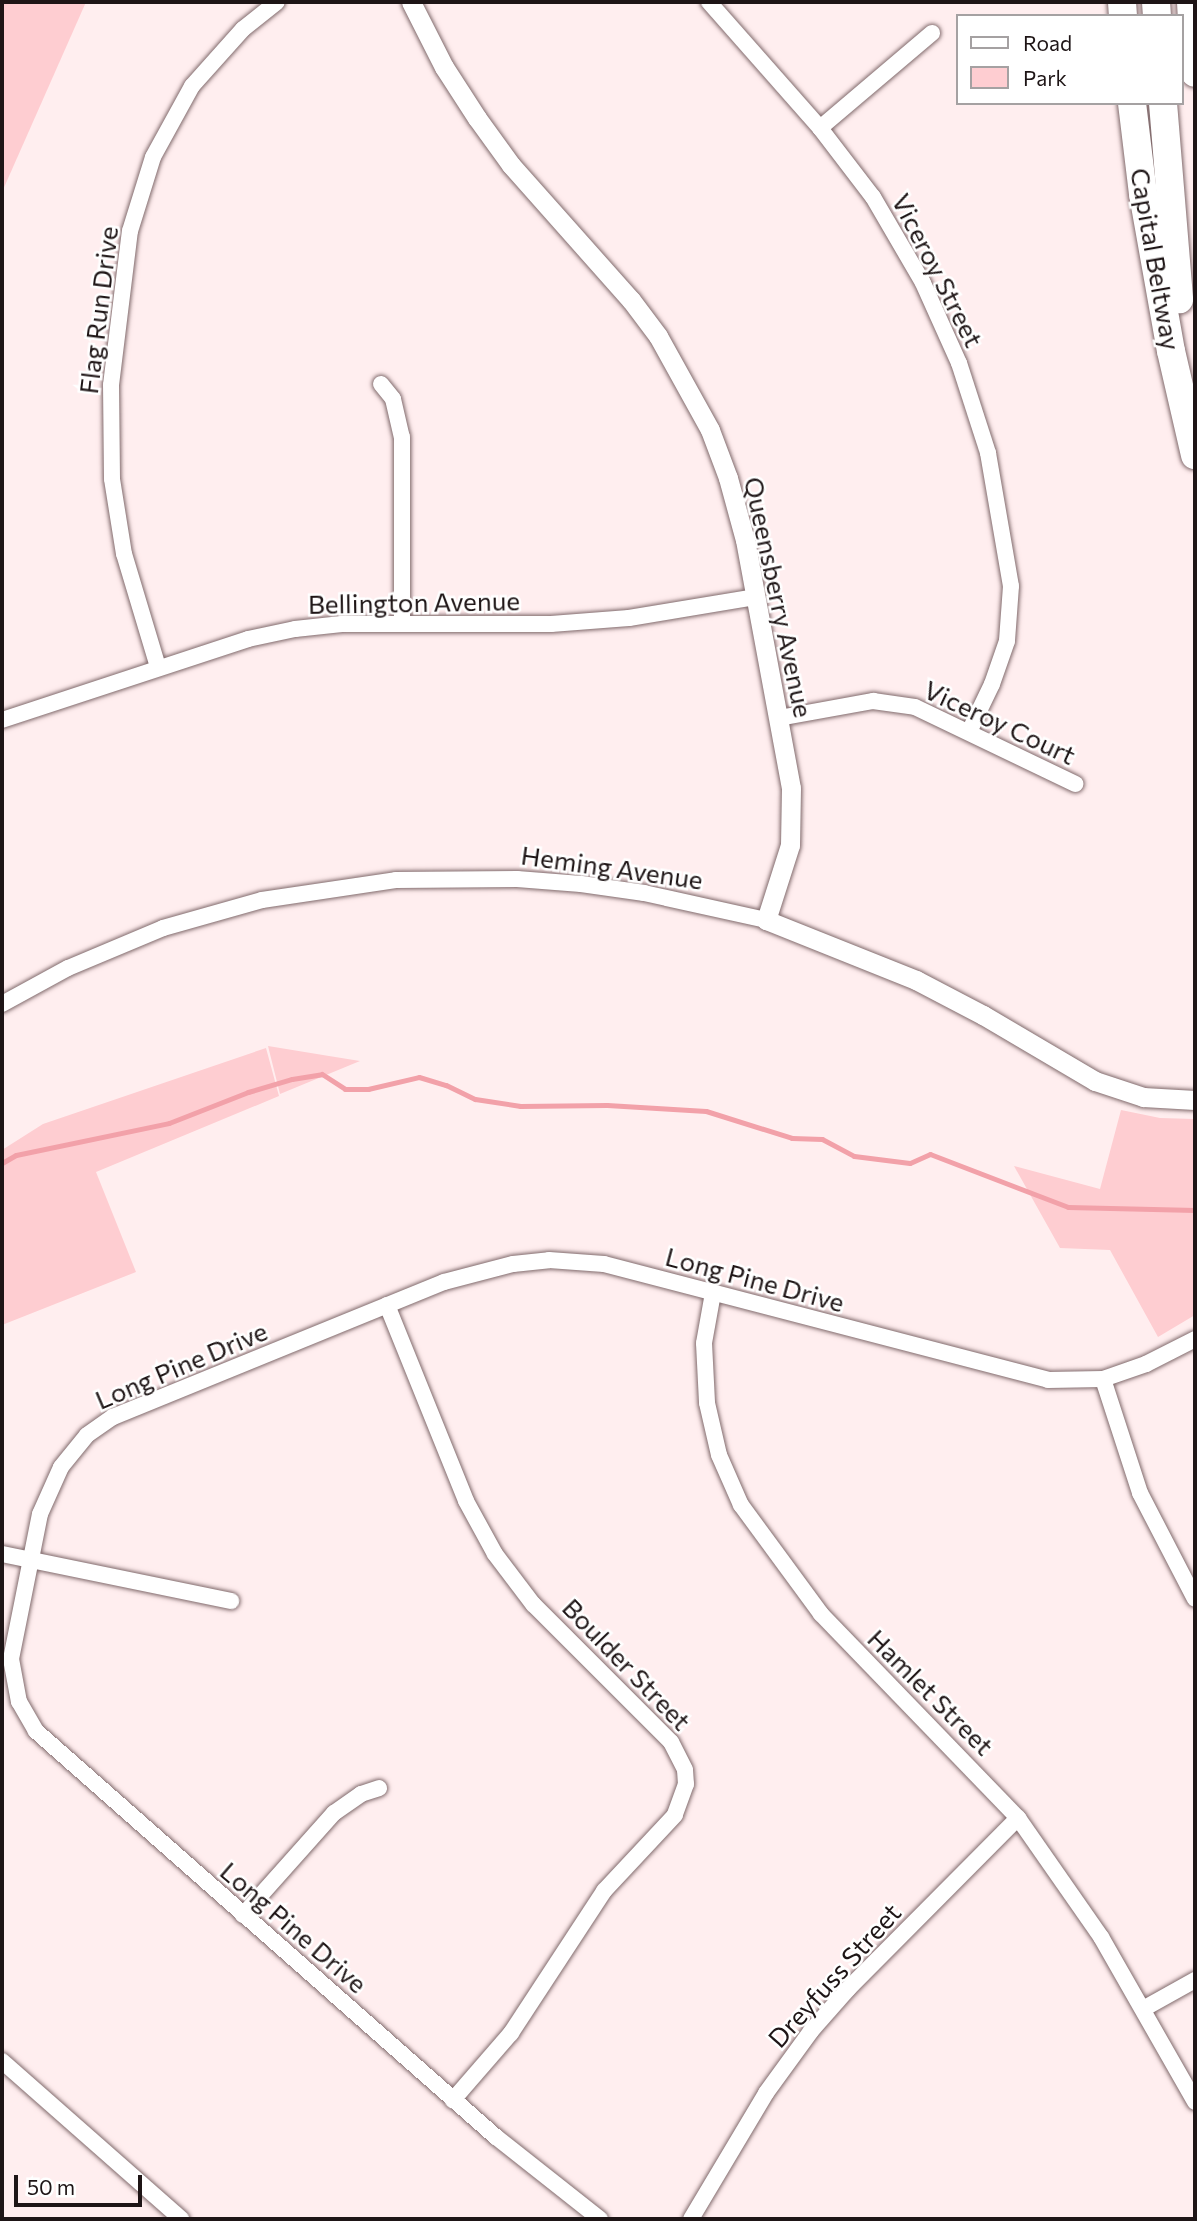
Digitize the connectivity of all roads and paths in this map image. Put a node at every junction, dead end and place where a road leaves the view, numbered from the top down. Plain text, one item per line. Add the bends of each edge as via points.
1 (278, 2) edge
2 (411, 2) edge
3 (709, 2) edge
4 (1191, 2) edge
5 (932, 33) dead end
6 (1195, 72) edge
7 (1132, 105) edge
8 (1163, 105) edge
9 (820, 128) junction
10 (381, 384) dead end
11 (1195, 417) edge
12 (1195, 455) edge
13 (756, 597) junction
14 (402, 624) junction
15 (158, 667) junction
16 (779, 718) junction
17 (2, 720) edge
18 (969, 732) junction
19 (1076, 784) dead end
20 (766, 920) junction
21 (2, 1004) edge
22 (1195, 1100) edge
23 (713, 1293) junction
24 (387, 1305) junction
25 (1195, 1339) edge
26 (1103, 1379) junction
27 (2, 1554) edge
28 (30, 1559) junction
29 (1195, 1599) edge
30 (231, 1601) dead end
31 (379, 1788) dead end
32 (1018, 1818) junction
33 (243, 1914) junction
34 (1195, 1980) edge
35 (1143, 2009) junction
36 (2, 2061) edge
37 (453, 2100) junction
38 (1195, 2102) edge
39 (181, 2219) edge
40 (600, 2219) edge
41 (691, 2219) edge

1 - 15 street, Flag Run Drive via 243,29 192,86 153,157 130,231 111,385 112,479 124,554
2 - 13 street, Queensberry Avenue via 477,118 545,206 631,300 684,379 728,478
3 - 9 street, Viceroy Street
4 - 6 highway
5 - 9 street
7 - 12 highway, Capital Beltway via 1145,207
8 - 11 highway via 1176,276
9 - 18 street, Viceroy Street via 873,197 923,283 959,363 988,453 1009,562 1011,610 999,667
10 - 14 street via 394,399 402,437
13 - 14 street, Bellington Avenue via 629,618 551,624
13 - 16 street, Queensberry Avenue
14 - 15 street, Bellington Avenue via 295,629
15 - 17 street, Bellington Avenue
16 - 18 street, Viceroy Court via 860,702 887,702 915,708
16 - 20 street, Queensberry Avenue via 792,822 784,867
18 - 19 street, Viceroy Court
20 - 21 street, Heming Avenue via 581,884 504,878 396,880 262,900 175,925 68,968
20 - 22 street, Heming Avenue via 916,980 1095,1081 1143,1097
23 - 24 street, Long Pine Drive via 604,1264 549,1260 475,1272
23 - 26 street, Long Pine Drive via 1022,1376
23 - 32 street, Hamlet Street via 704,1343 707,1403 719,1455 741,1505 821,1614
24 - 28 street, Long Pine Drive via 98,1426 73,1450 52,1483
24 - 37 street, Boulder Street via 466,1501 495,1554 533,1604 671,1742 685,1770 686,1784 675,1815 604,1891 511,2033
25 - 26 street, Long Pine Drive
26 - 29 street via 1140,1493
27 - 28 street
28 - 30 street
28 - 33 street, Long Pine Drive via 11,1659 14,1688 25,1716 46,1741
31 - 33 street via 334,1813
32 - 35 street, Hamlet Street via 1077,1898
32 - 41 street, Dreyfuss Street via 811,2031 766,2093
33 - 37 street, Long Pine Drive
34 - 35 street
35 - 38 street, Hamlet Street
36 - 39 street
37 - 40 street, Long Pine Drive

